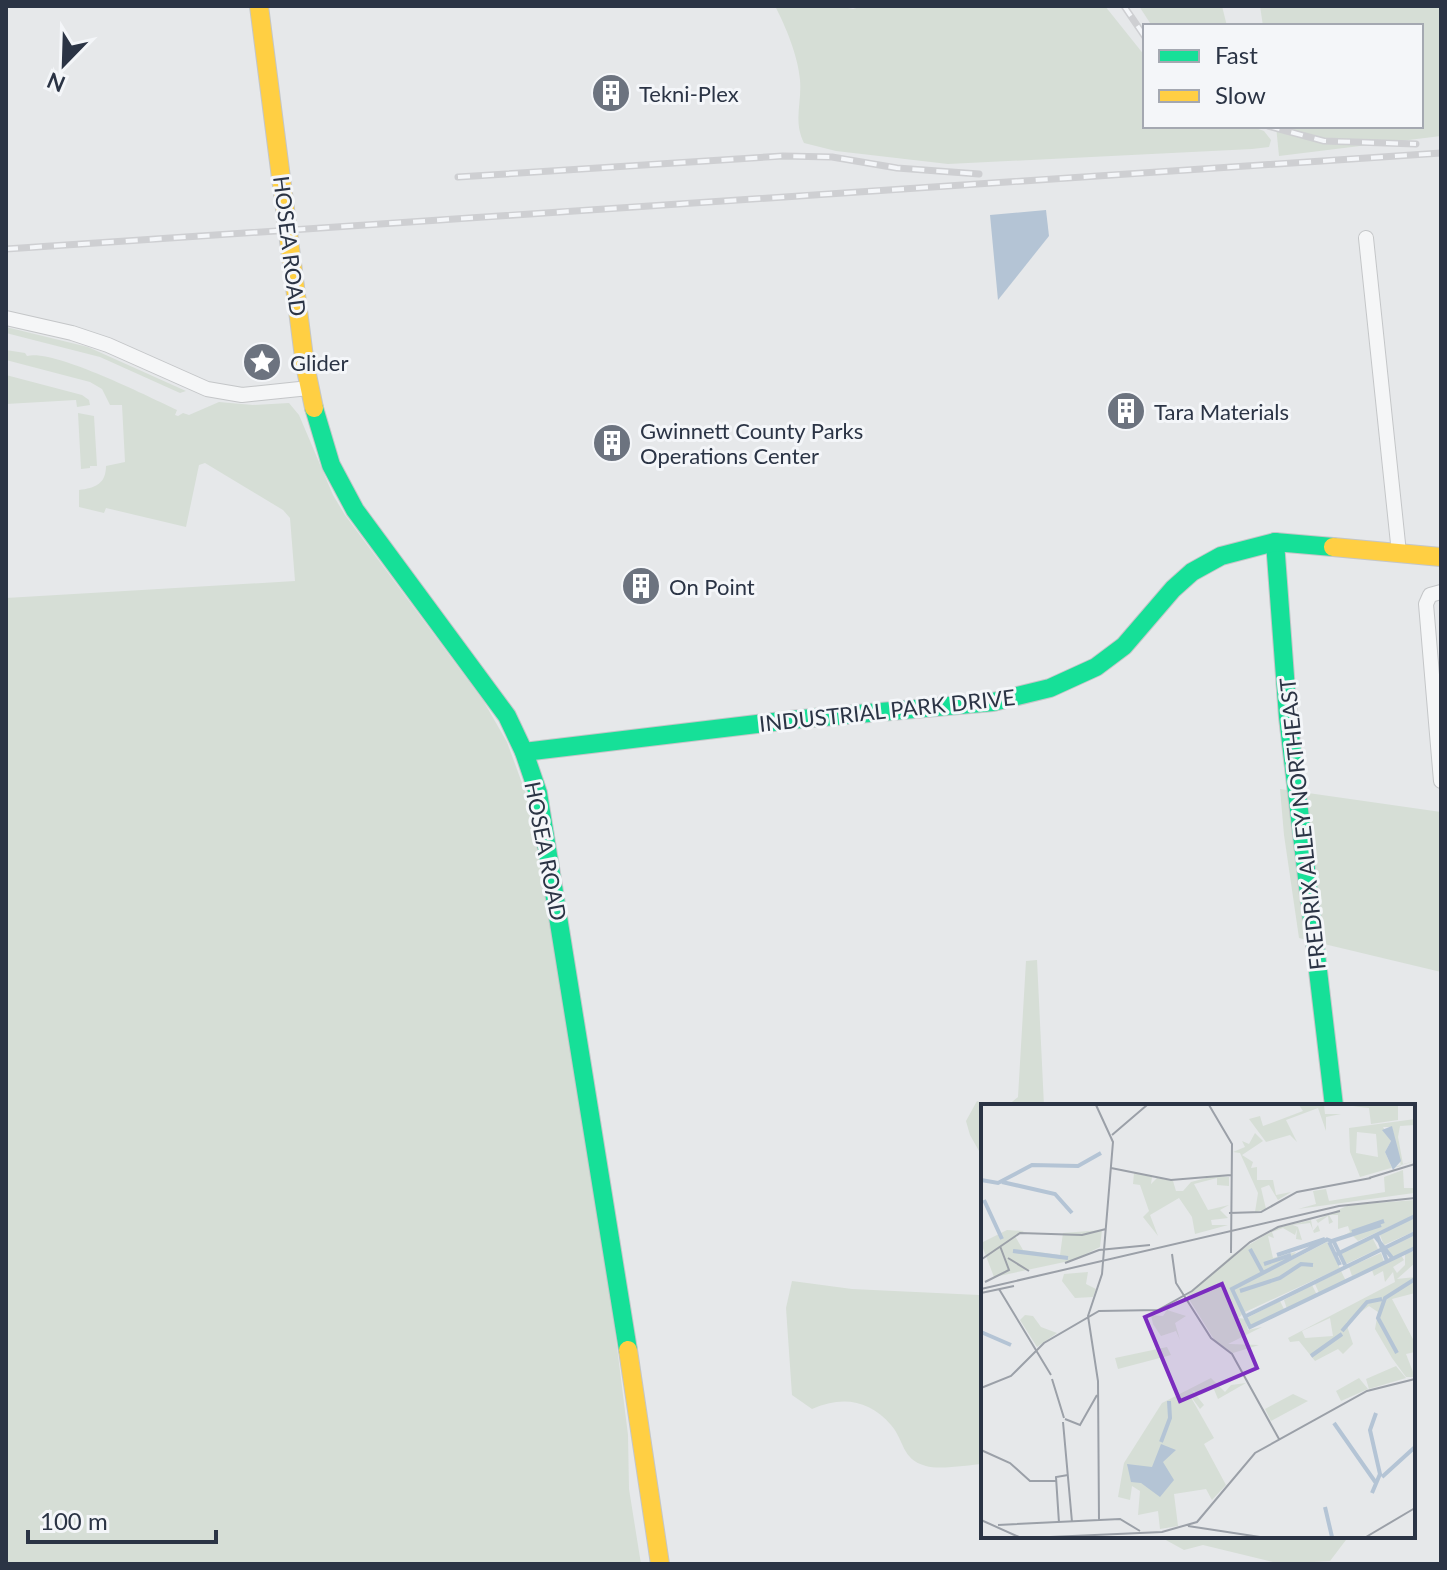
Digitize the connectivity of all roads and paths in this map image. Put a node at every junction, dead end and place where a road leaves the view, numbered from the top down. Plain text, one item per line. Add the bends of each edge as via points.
1 (259, 6) edge
2 (1366, 238) dead end
3 (6, 318) edge
4 (309, 388) junction
5 (1275, 542) junction
6 (1399, 553) junction
7 (1441, 557) edge
8 (1435, 594) edge
9 (524, 752) junction
10 (1441, 781) edge
11 (1334, 1104) edge
12 (660, 1564) edge

1 - 4 street, HOSEA ROAD
2 - 6 street
3 - 4 street via 108,345 207,389 242,395
4 - 9 street, HOSEA ROAD via 331,465 355,510 485,683
5 - 6 street, INDUSTRIAL PARK DRIVE
5 - 9 street, INDUSTRIAL PARK DRIVE via 1221,556 1192,572 1115,653 1096,667 1037,691 993,702
5 - 11 street, FREDRIX ALLEY NORTHEAST via 1288,717
6 - 7 street, INDUSTRIAL PARK DRIVE
8 - 10 street via 1426,604
9 - 12 street, HOSEA ROAD via 538,793 553,873

